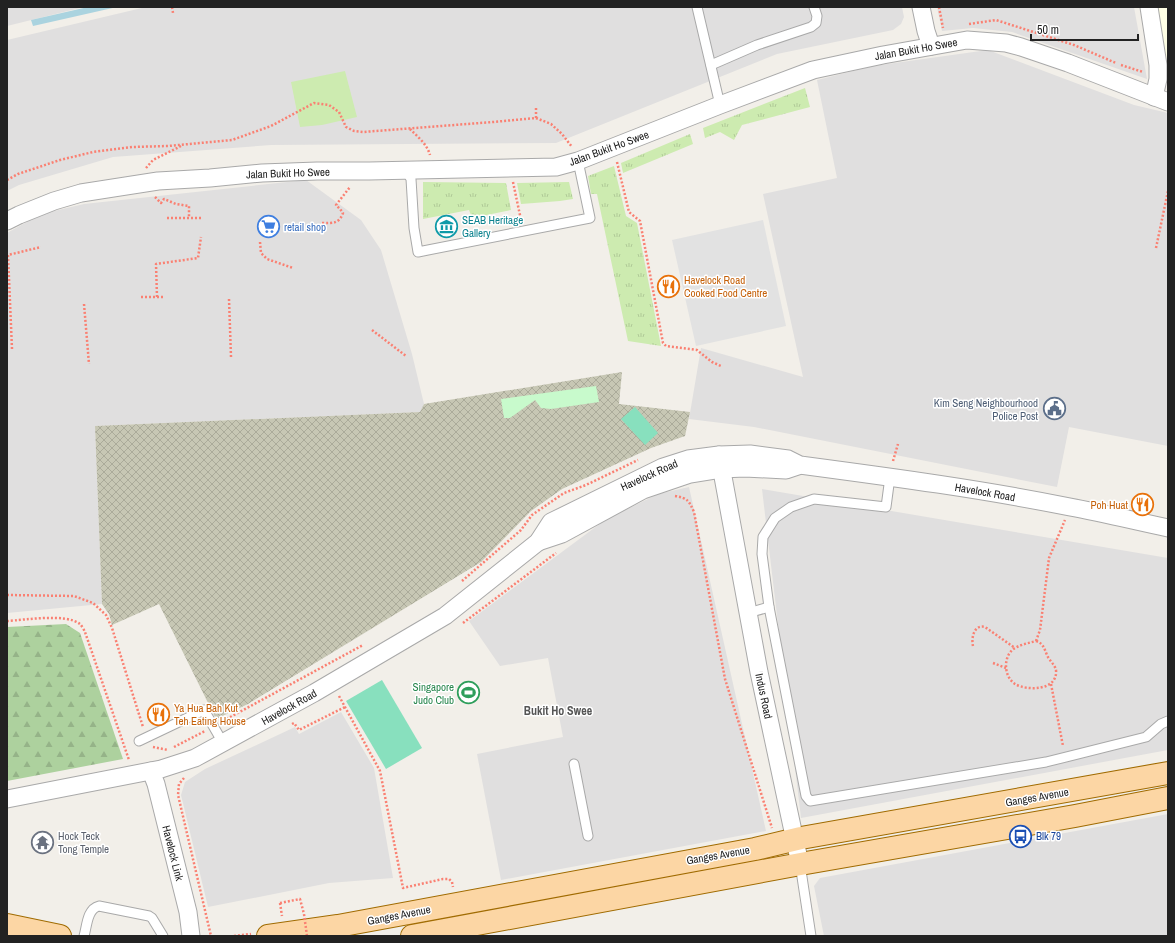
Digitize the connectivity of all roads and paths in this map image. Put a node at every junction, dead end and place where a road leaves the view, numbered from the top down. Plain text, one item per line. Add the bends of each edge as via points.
1 (172, 7) edge
2 (697, 7) edge
3 (814, 7) edge
4 (920, 7) edge
5 (939, 7) edge
6 (1149, 7) edge
7 (173, 13) dead end
8 (943, 28) dead end
9 (931, 46) junction
10 (711, 65) junction
11 (1161, 99) edge
12 (720, 105) junction
13 (536, 108) dead end
14 (536, 118) junction
15 (410, 128) junction
16 (184, 145) junction
17 (575, 154) junction
18 (617, 162) dead end
19 (405, 169) junction
20 (433, 169) junction
21 (512, 177) dead end
22 (7, 180) edge
23 (353, 184) dead end
24 (148, 189) junction
25 (1168, 193) edge
26 (167, 218) dead end
27 (189, 218) junction
28 (202, 218) dead end
29 (7, 221) edge
30 (322, 223) dead end
31 (524, 231) junction
32 (200, 237) dead end
33 (260, 242) dead end
34 (41, 248) dead end
35 (1156, 248) dead end
36 (8, 255) edge
37 (8, 265) edge
38 (293, 268) dead end
39 (141, 297) dead end
40 (157, 297) junction
41 (164, 297) dead end
42 (228, 299) dead end
43 (84, 304) dead end
44 (372, 330) dead end
45 (12, 349) dead end
46 (406, 356) dead end
47 (231, 357) dead end
48 (89, 364) dead end
49 (720, 366) dead end
50 (898, 444) dead end
51 (720, 462) junction
52 (892, 469) junction
53 (683, 498) dead end
54 (1070, 507) junction
55 (1168, 528) edge
56 (562, 549) dead end
57 (465, 578) dead end
58 (460, 583) dead end
59 (7, 595) edge
60 (769, 607) junction
61 (748, 613) junction
62 (7, 621) edge
63 (460, 625) dead end
64 (368, 642) dead end
65 (1036, 642) junction
66 (973, 646) dead end
67 (1015, 648) junction
68 (993, 663) dead end
69 (1006, 668) junction
70 (1051, 684) junction
71 (338, 694) dead end
72 (345, 707) junction
73 (1168, 721) edge
74 (287, 726) dead end
75 (213, 727) junction
76 (143, 739) junction
77 (223, 743) junction
78 (1065, 757) junction
79 (130, 760) dead end
80 (574, 764) dead end
81 (151, 771) junction
82 (1168, 773) edge
83 (186, 776) dead end
84 (7, 798) edge
85 (1168, 798) edge
86 (588, 836) dead end
87 (786, 836) junction
88 (800, 864) junction
89 (454, 890) dead end
90 (280, 903) dead end
91 (7, 925) edge
92 (60, 936) edge
93 (84, 936) edge
94 (163, 936) edge
95 (191, 936) edge
96 (211, 936) edge
97 (268, 936) edge
98 (307, 936) edge
99 (412, 936) edge
100 (811, 936) edge

1 - 7 path
2 - 10 lane
3 - 10 lane via 816,23 811,27 757,45
4 - 9 street
5 - 8 path
6 - 11 street
9 - 11 street, Jalan Bukit Ho Swee via 967,40 1006,43 1068,63
9 - 12 street, Jalan Bukit Ho Swee via 813,70
10 - 12 lane
12 - 17 street, Jalan Bukit Ho Swee via 688,118
13 - 14 path
14 - 15 path
14 - 17 path via 551,124 562,134
15 - 16 path via 354,131 346,127 339,112 329,105 314,103 271,126 232,140
15 - 20 path via 429,150
16 - 22 path via 93,152 60,160
16 - 24 path via 153,160 146,167
17 - 20 street, Jalan Bukit Ho Swee via 556,167
17 - 31 lane via 590,218
18 - 49 path via 629,212 640,221 663,343 666,346 697,350
19 - 20 street, Jalan Bukit Ho Swee
19 - 24 street, Jalan Bukit Ho Swee via 262,172
19 - 31 lane via 411,179 418,252
21 - 31 path
23 - 30 path via 336,205 343,213 342,217 334,224
24 - 27 path via 161,203 164,199 189,206
24 - 29 street, Jalan Bukit Ho Swee via 110,188 74,195
25 - 35 path
26 - 27 path
27 - 28 path
32 - 40 path via 198,258 156,264
33 - 38 path via 261,253 267,259
34 - 36 path
36 - 37 path
37 - 45 path
39 - 40 path
40 - 41 path
42 - 47 path
43 - 48 path
44 - 46 path
50 - 52 path
51 - 52 street, Havelock Road via 745,468 786,470 800,466
51 - 61 street, Indus Road
51 - 77 street, Havelock Road via 643,490 562,534 538,542 444,616
52 - 54 street, Havelock Road
52 - 60 lane via 886,507 814,500 791,506 775,518 763,537 762,554
53 - 87 path via 689,501 694,512 725,679 772,829
54 - 55 street, Havelock Road
54 - 65 path via 1049,558 1040,630
56 - 63 path
57 - 58 path
59 - 76 path via 74,596 93,603 106,615 112,628
60 - 61 lane
60 - 78 lane via 806,796 810,801
61 - 87 street, Indus Road
62 - 79 path via 61,618 80,624 86,632
64 - 75 path
65 - 67 path
65 - 70 path via 1041,643 1056,668
66 - 67 path via 973,635 981,626
67 - 69 path via 1010,652
68 - 69 path
69 - 70 path via 1008,679 1016,685 1042,688
70 - 78 path
71 - 72 path
72 - 74 path via 299,730 294,723
72 - 89 path via 380,771 403,888 449,879
73 - 78 lane via 1146,736
75 - 76 path via 168,750 152,747
75 - 76 lane via 204,710
75 - 77 lane
77 - 81 street, Havelock Road via 195,758
80 - 86 lane
81 - 84 street, Havelock Road
81 - 95 street, Havelock Link via 188,912
82 - 87 main road, Ganges Avenue
83 - 96 path via 179,784 178,795
85 - 88 main road, Ganges Avenue
87 - 88 street, Indus Road
87 - 97 main road, Ganges Avenue via 755,849 338,926
88 - 99 main road, Ganges Avenue
88 - 100 lane, Indus Road
90 - 98 path, bridge via 300,899
91 - 92 main road
93 - 94 lane via 90,912 99,906 149,916

